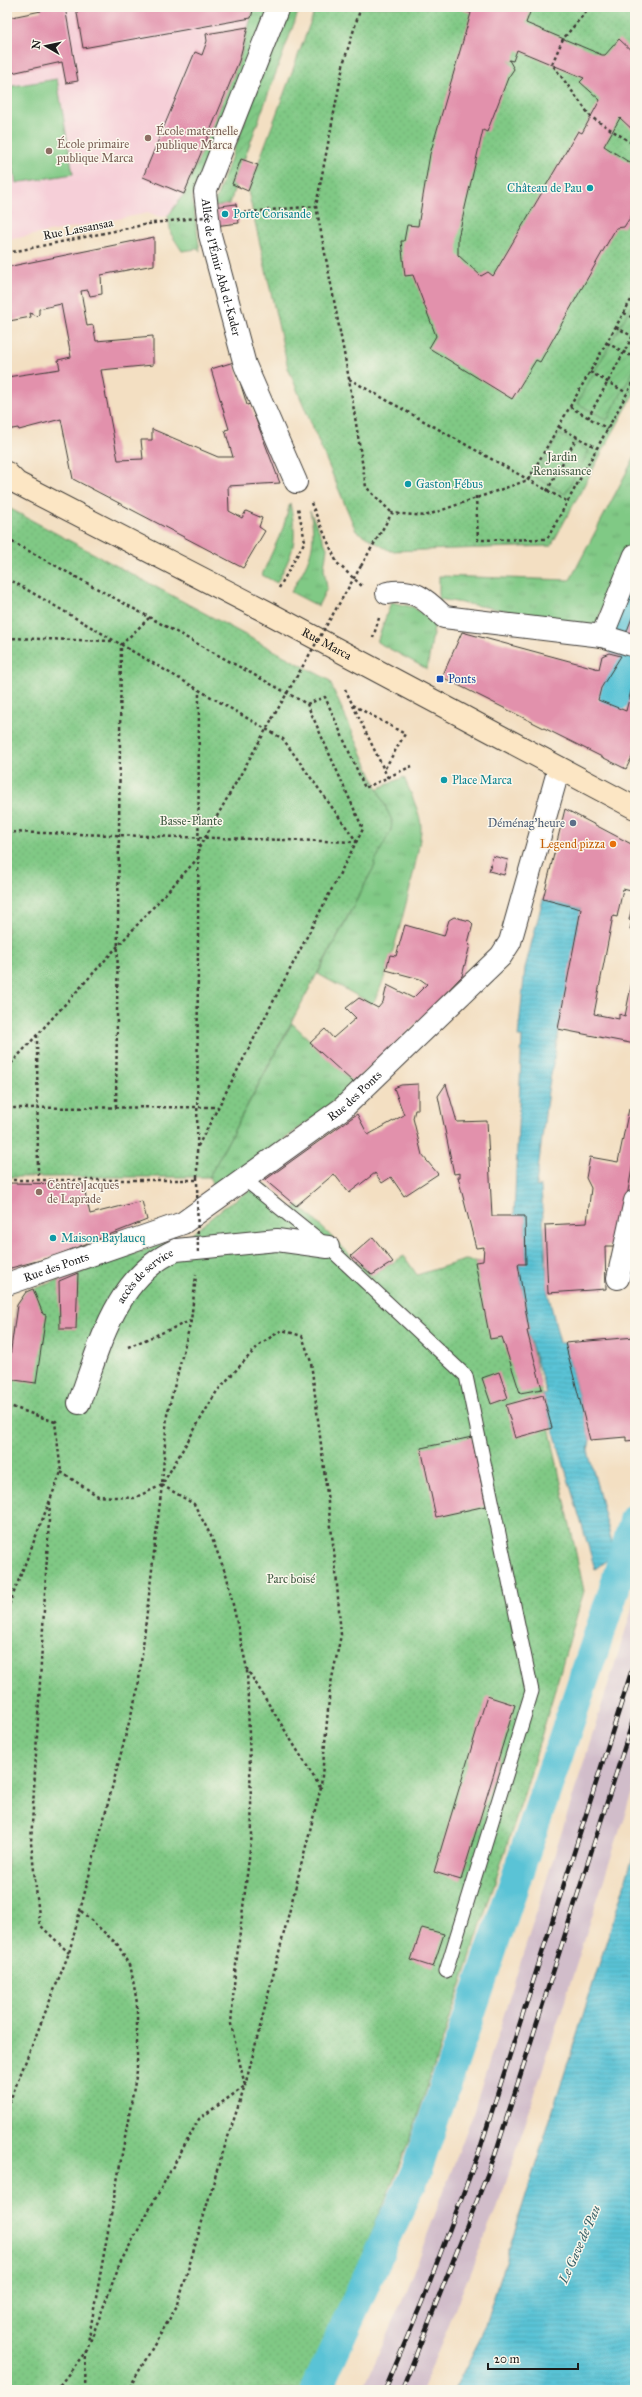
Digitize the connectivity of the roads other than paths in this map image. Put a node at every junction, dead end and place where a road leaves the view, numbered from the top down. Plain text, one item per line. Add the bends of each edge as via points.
1 (278, 7) edge
2 (10, 479) edge
3 (296, 482) road end
4 (635, 555) edge
5 (387, 593) road end
6 (603, 636) junction
7 (635, 646) edge
8 (559, 768) junction
9 (635, 808) edge
10 (244, 1179) junction
11 (635, 1201) edge
12 (328, 1248) junction
13 (618, 1278) dead end
14 (7, 1284) edge
15 (79, 1403) road end
16 (446, 1971) dead end

1 - 3 street, Allée de l'Émir Abd el-Kader via 205,192 210,235 245,365
2 - 8 street, Rue Marca
4 - 6 street
5 - 6 street via 403,590 416,595 444,617
6 - 7 street
8 - 9 street, Rue Marca
8 - 10 street, Rue des Ponts via 510,942 501,956 343,1108
10 - 12 lane
10 - 14 street, Rue des Ponts via 183,1223
11 - 13 street
12 - 15 street, accès de service via 278,1240 176,1250 163,1256 133,1280 120,1299
12 - 16 lane via 466,1376 532,1691

